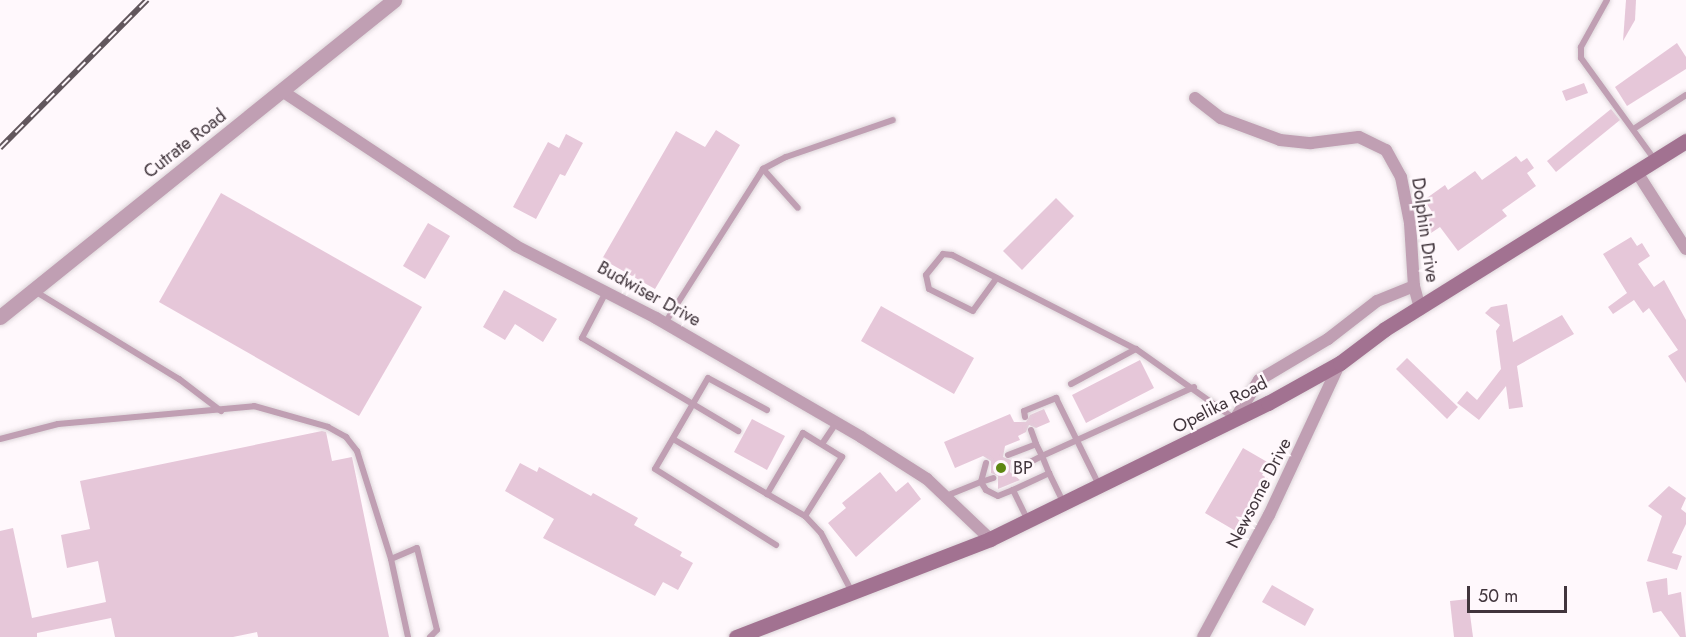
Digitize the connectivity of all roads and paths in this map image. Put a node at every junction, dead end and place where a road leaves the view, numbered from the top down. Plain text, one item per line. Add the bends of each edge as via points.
1 (394, 0) edge
2 (1606, 0) edge
3 (282, 91) junction
4 (1686, 95) edge
5 (1195, 98) dead end
6 (893, 120) dead end
7 (1635, 128) junction
8 (1686, 141) edge
9 (1656, 162) junction
10 (763, 169) junction
11 (1638, 174) junction
12 (798, 208) dead end
13 (1686, 249) edge
14 (996, 279) junction
15 (1414, 286) junction
16 (33, 290) junction
17 (607, 291) junction
18 (1420, 309) junction
19 (0, 317) edge
20 (665, 323) junction
21 (1136, 350) junction
22 (1340, 363) junction
23 (1071, 384) dead end
24 (1194, 387) junction
25 (691, 407) junction
26 (767, 410) dead end
27 (221, 411) junction
28 (1025, 417) dead end
29 (1235, 419) junction
30 (837, 423) junction
31 (1031, 430) dead end
32 (738, 431) dead end
33 (0, 439) edge
34 (673, 439) junction
35 (1077, 441) junction
36 (822, 444) junction
37 (1036, 444) junction
38 (1008, 454) dead end
39 (1042, 456) junction
40 (987, 464) dead end
41 (1015, 470) dead end
42 (1049, 472) junction
43 (993, 478) dead end
44 (981, 482) junction
45 (1100, 486) junction
46 (1012, 490) junction
47 (767, 494) junction
48 (946, 496) junction
49 (1064, 504) junction
50 (806, 516) junction
51 (1028, 521) junction
52 (990, 538) junction
53 (776, 545) dead end
54 (391, 559) junction
55 (854, 594) junction
56 (408, 637) edge
57 (430, 637) edge
58 (736, 637) edge
59 (1203, 637) edge

1 - 3 street, Cutrate Road
2 - 7 lane via 1581,47 1581,58
3 - 16 street, Cutrate Road
3 - 17 street, Budwiser Drive via 459,211 516,246
4 - 7 lane
5 - 15 street, Dolphin Drive via 1221,118 1280,140 1311,143 1359,137 1386,150 1401,177 1410,223
6 - 10 lane via 786,157
7 - 9 lane
8 - 9 main road, Opelika Road
9 - 11 main road, Opelika Road
10 - 12 lane
10 - 20 lane
11 - 13 street
11 - 18 main road, Opelika Road
14 - 14 lane via 943,254 926,275 929,289 973,311
14 - 21 lane
15 - 18 street, Dolphin Drive
15 - 29 street via 1377,301 1328,339 1259,380
16 - 19 street, Cutrate Road
16 - 27 lane via 179,379
17 - 20 street, Budwiser Drive
17 - 25 lane via 582,338
18 - 22 main road, Opelika Road
20 - 30 street, Budwiser Drive
21 - 23 lane
21 - 24 lane
22 - 29 main road, Opelika Road
22 - 59 street, Newsome Drive via 1269,515
24 - 29 lane
24 - 35 lane
25 - 26 lane via 708,378
25 - 32 lane
25 - 34 lane
27 - 33 lane via 58,424
27 - 54 lane via 254,406 328,427 346,437 357,451
28 - 35 lane via 1024,411 1056,398
29 - 45 main road, Opelika Road
30 - 36 lane
30 - 48 street, Budwiser Drive
31 - 37 lane
34 - 47 lane
34 - 53 lane via 655,469
35 - 39 lane
35 - 45 lane
36 - 47 lane via 803,433
36 - 50 lane via 842,457
37 - 38 lane
37 - 39 lane
39 - 41 lane
39 - 42 lane
40 - 44 lane
42 - 46 lane
42 - 49 lane
43 - 44 lane
44 - 46 lane via 998,496
44 - 48 lane
45 - 49 main road, Opelika Road
46 - 51 lane
47 - 50 lane
48 - 52 street, Budwiser Drive
49 - 51 main road, Opelika Road
50 - 55 lane via 821,533
51 - 52 main road, Opelika Road
52 - 55 main road, Opelika Road
54 - 56 lane
54 - 57 lane via 417,548 437,630
55 - 58 main road, Opelika Road

